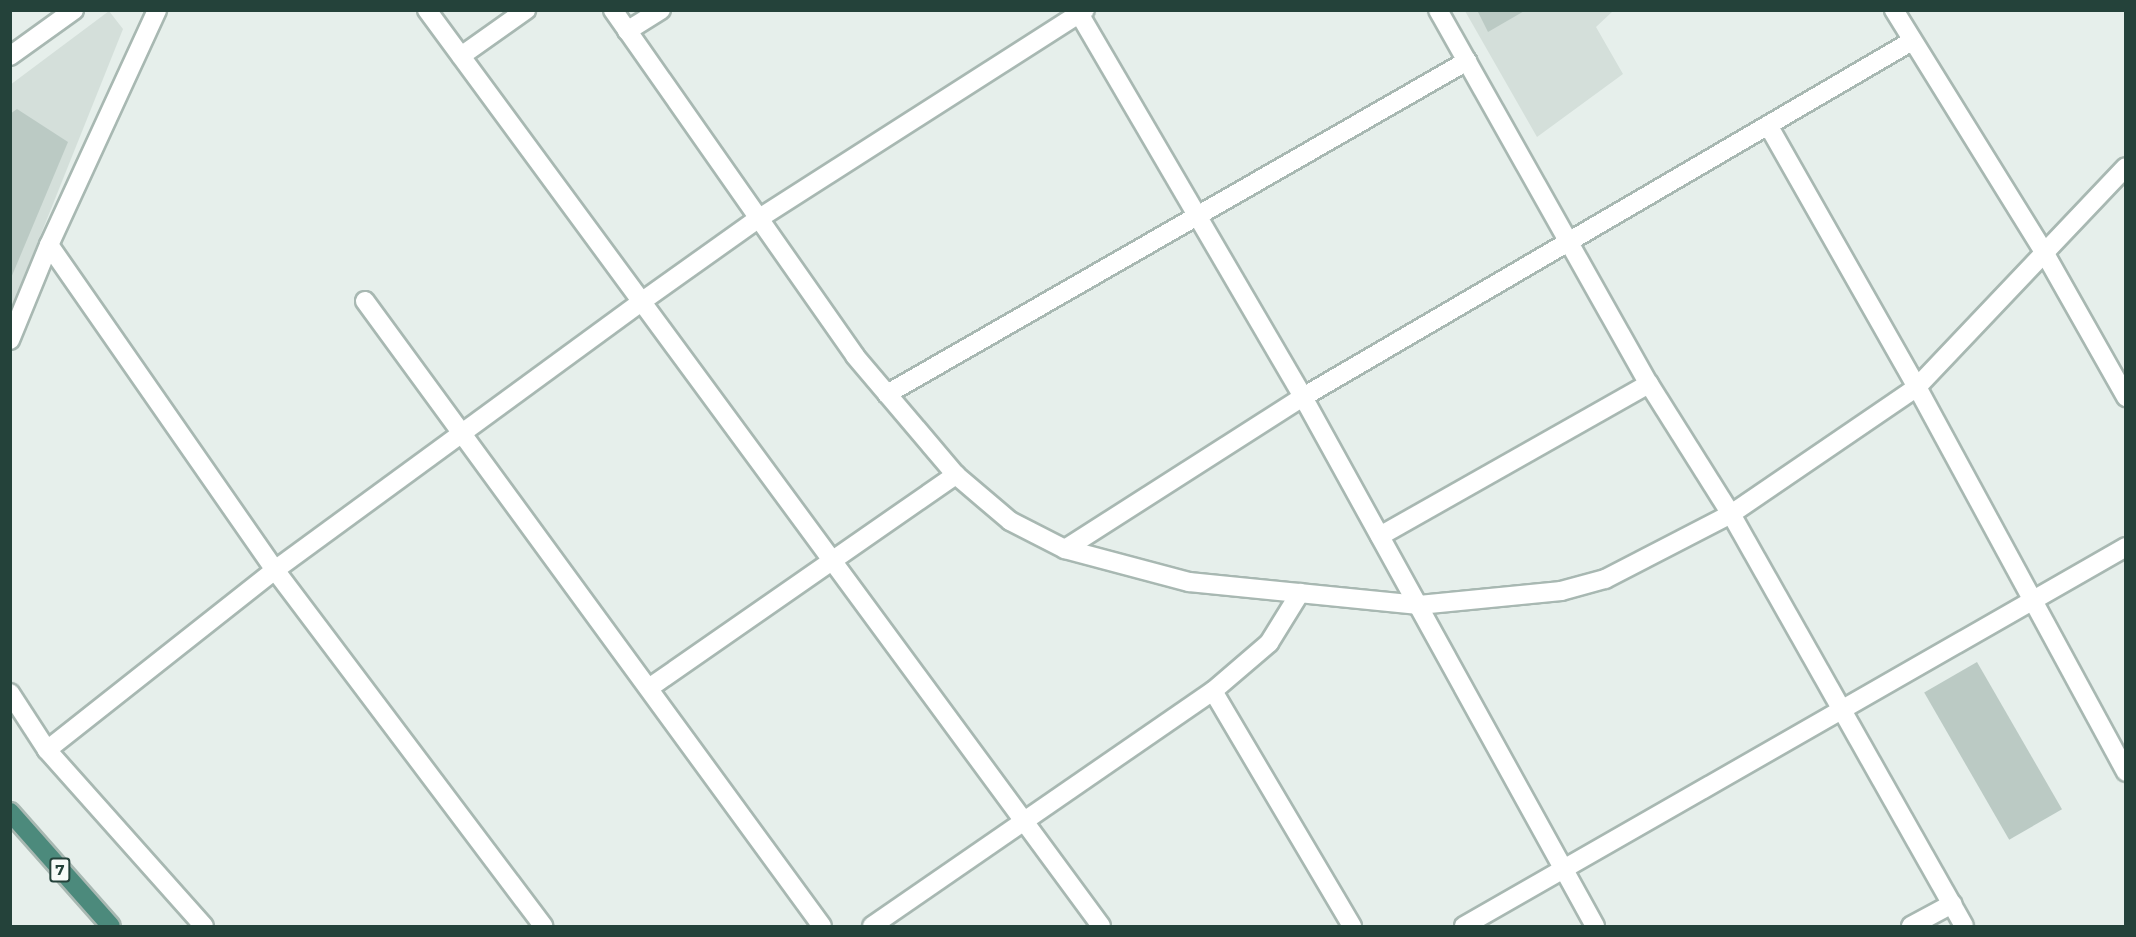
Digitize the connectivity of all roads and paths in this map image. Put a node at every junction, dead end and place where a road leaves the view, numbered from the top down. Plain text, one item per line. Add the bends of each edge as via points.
1 (74, 10) edge
2 (157, 10) edge
3 (427, 10) edge
4 (526, 10) edge
5 (613, 10) edge
6 (661, 10) edge
7 (1438, 10) edge
8 (1894, 10) edge
9 (1080, 12) edge
10 (627, 31) junction
11 (1912, 41) junction
12 (10, 56) edge
13 (461, 56) junction
14 (1467, 61) junction
15 (1768, 125) junction
16 (2126, 167) edge
17 (1197, 216) junction
18 (759, 219) junction
19 (1569, 241) junction
20 (49, 245) junction
21 (2044, 252) junction
22 (365, 301) dead end
23 (641, 302) junction
24 (10, 340) edge
25 (1649, 384) junction
26 (1917, 387) junction
27 (887, 394) junction
28 (1303, 397) junction
29 (2126, 397) edge
30 (464, 433) junction
31 (956, 475) junction
32 (1731, 514) junction
33 (1380, 536) junction
34 (2126, 547) edge
35 (1065, 549) junction
36 (832, 561) junction
37 (276, 570) junction
38 (1300, 593) junction
39 (2033, 599) junction
40 (1419, 605) junction
41 (649, 688) junction
42 (1213, 691) junction
43 (10, 693) edge
44 (1841, 710) junction
45 (47, 750) junction
46 (2126, 772) edge
47 (10, 812) edge
48 (1024, 824) junction
49 (1564, 869) junction
50 (1952, 904) junction
51 (111, 927) edge
52 (204, 927) edge
53 (543, 927) edge
54 (822, 927) edge
55 (872, 927) edge
56 (1101, 927) edge
57 (1352, 927) edge
58 (1464, 927) edge
59 (1595, 927) edge
60 (1911, 927) edge
61 (1964, 927) edge

1 - 12 street
2 - 20 street
3 - 13 street
4 - 13 street
5 - 10 street
6 - 10 street
7 - 14 street
8 - 11 street
9 - 17 street
9 - 18 street
10 - 18 street
11 - 15 street
11 - 21 street
13 - 23 street
14 - 17 street
14 - 19 street
15 - 19 street
15 - 26 street
16 - 21 street
17 - 27 street
17 - 28 street
18 - 23 street
18 - 27 street via 855,356
19 - 25 street
19 - 28 street
20 - 24 street
20 - 37 street
21 - 26 street
21 - 29 street
22 - 30 street
23 - 30 street
23 - 36 street
25 - 32 street
25 - 33 street
26 - 32 street
26 - 39 street
27 - 31 street
28 - 33 street
28 - 35 street
30 - 37 street
30 - 41 street
31 - 35 street via 1010,521
31 - 36 street
32 - 40 street via 1605,579 1561,591
32 - 44 street
33 - 40 street
34 - 39 street
35 - 38 street via 1189,582
36 - 41 street
36 - 48 street
37 - 45 street
37 - 53 street
38 - 40 street
38 - 42 street via 1269,643
39 - 44 street
39 - 46 street
40 - 49 street
41 - 54 street
42 - 48 street
42 - 57 street
43 - 45 street
44 - 49 street
44 - 50 street
45 - 52 street
47 - 51 highway, 7
48 - 55 street
48 - 56 street
49 - 58 street
49 - 59 street
50 - 60 street
50 - 61 street

